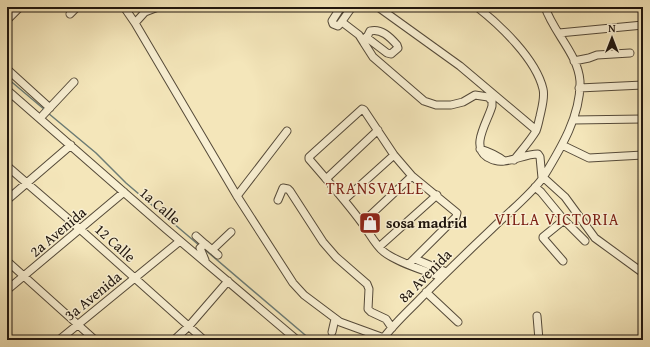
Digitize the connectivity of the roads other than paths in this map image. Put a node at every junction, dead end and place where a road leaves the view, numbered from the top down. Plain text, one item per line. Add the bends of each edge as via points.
1 (20, 7) edge
2 (77, 7) edge
3 (124, 7) edge
4 (158, 7) edge
5 (341, 7) edge
6 (352, 7) edge
7 (477, 7) edge
8 (545, 7) edge
9 (382, 8) edge
10 (70, 14) dead end
11 (9, 15) edge
12 (342, 22) junction
13 (135, 23) junction
14 (643, 25) edge
15 (559, 33) junction
16 (630, 53) dead end
17 (574, 61) junction
18 (7, 69) edge
19 (74, 82) dead end
20 (643, 85) edge
21 (579, 88) junction
22 (7, 90) edge
23 (28, 109) junction
24 (47, 111) junction
25 (643, 118) edge
26 (573, 120) junction
27 (287, 130) dead end
28 (378, 130) junction
29 (536, 130) junction
30 (54, 131) junction
31 (71, 145) junction
32 (562, 145) junction
33 (394, 155) junction
34 (643, 155) edge
35 (514, 160) junction
36 (7, 166) edge
37 (412, 176) junction
38 (543, 178) junction
39 (326, 179) junction
40 (27, 183) junction
41 (535, 187) junction
42 (124, 192) junction
43 (437, 195) junction
44 (237, 196) junction
45 (7, 200) edge
46 (278, 200) dead end
47 (344, 200) junction
48 (564, 220) junction
49 (362, 223) junction
50 (81, 230) junction
51 (231, 232) dead end
52 (196, 236) dead end
53 (180, 241) junction
54 (585, 241) dead end
55 (203, 246) junction
56 (379, 247) junction
57 (212, 250) junction
58 (218, 255) dead end
59 (415, 259) junction
60 (7, 261) edge
61 (563, 261) dead end
62 (206, 262) junction
63 (409, 264) junction
64 (443, 274) junction
65 (643, 274) edge
66 (25, 276) junction
67 (135, 278) junction
68 (228, 281) junction
69 (7, 290) edge
70 (426, 292) junction
71 (537, 316) dead end
72 (335, 318) junction
73 (458, 322) dead end
74 (78, 324) junction
75 (189, 326) junction
76 (392, 328) junction
77 (332, 332) dead end
78 (288, 338) edge
79 (383, 339) edge
80 (59, 340) edge
81 (95, 340) edge
82 (174, 340) edge
83 (204, 340) edge
84 (297, 340) edge
85 (539, 340) edge

1 - 11 street
2 - 10 street
3 - 13 street
4 - 13 street via 144,12
5 - 12 street via 332,21 338,26
6 - 12 street
7 - 29 street via 518,45 536,71 543,90 543,98
8 - 15 street, 8a Avenida
9 - 29 street via 460,66
12 - 35 street via 365,40 373,57 424,101 436,105 451,105 475,95 488,97 492,106 480,149 482,153 498,162
13 - 44 street
14 - 15 street
15 - 17 street, 8a Avenida
16 - 17 street via 597,55
17 - 21 street, 8a Avenida via 580,80
18 - 24 street
19 - 24 street
20 - 21 street
21 - 26 street, 8a Avenida
22 - 23 street, 1a Calle
23 - 24 street
23 - 30 street, 1a Calle
24 - 30 street
25 - 26 street
26 - 32 street, 8a Avenida
27 - 44 street
28 - 33 street
28 - 39 street
28 - 39 street via 362,109 309,157 308,160
29 - 35 street
30 - 31 street, 1a Calle
31 - 40 street
31 - 42 street, 1a Calle
32 - 34 street via 589,158
32 - 38 street, 8a Avenida
33 - 37 street
33 - 47 street
35 - 38 street via 538,154
36 - 40 street, 12 Calle
37 - 43 street
37 - 49 street
38 - 41 street, 8a Avenida
38 - 65 street via 565,197 595,238
39 - 47 street
40 - 45 street
40 - 50 street, 12 Calle
41 - 48 street
41 - 64 street, 8a Avenida
42 - 50 street, 2a Avenida
42 - 53 street, 1a Calle
43 - 56 street
43 - 59 street via 457,215
44 - 72 street via 293,283 304,295
46 - 76 street via 283,188 288,188 323,242 367,284 368,309 386,319
47 - 49 street
48 - 54 street
48 - 61 street via 543,236
49 - 56 street
50 - 66 street, 2a Avenida
50 - 67 street, 12 Calle
51 - 57 street
52 - 55 street
53 - 62 street, 1a Calle
53 - 67 street, 3a Avenida
55 - 57 street
55 - 62 street
56 - 63 street
57 - 58 street
59 - 63 street
59 - 64 street
60 - 66 street
62 - 68 street, 1a Calle
63 - 64 street
64 - 70 street, 8a Avenida
66 - 69 street, 2a Avenida
66 - 74 street
67 - 74 street, 3a Avenida
67 - 75 street, 12 Calle
68 - 75 street
68 - 78 street, 1a Calle
70 - 73 street
70 - 76 street, 8a Avenida
71 - 85 street
72 - 77 street
72 - 79 street via 346,325
74 - 80 street, 3a Avenida
74 - 81 street
75 - 82 street
75 - 83 street, 12 Calle
76 - 79 street, 8a Avenida
78 - 84 street, 1a Calle

